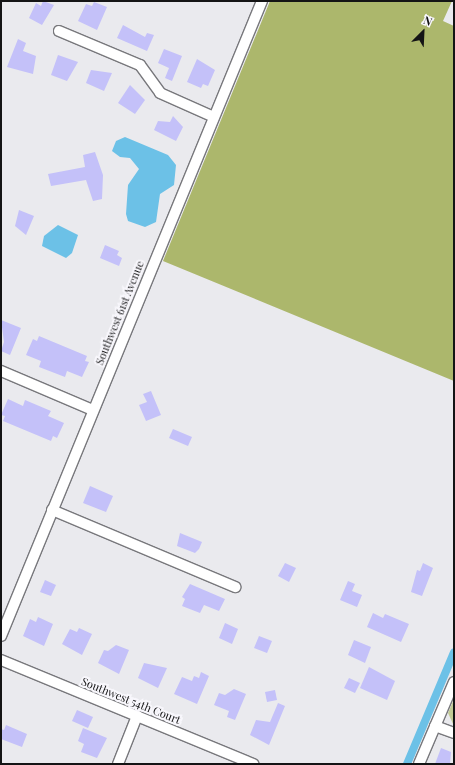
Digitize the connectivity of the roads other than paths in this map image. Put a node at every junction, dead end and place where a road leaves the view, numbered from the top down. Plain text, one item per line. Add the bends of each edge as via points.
1 (262, 1) edge
2 (59, 31) dead end
3 (214, 117) junction
4 (1, 371) edge
5 (93, 410) junction
6 (52, 510) junction
7 (234, 587) dead end
8 (1, 636) edge
9 (1, 660) edge
10 (454, 682) edge
11 (137, 716) junction
12 (435, 726) junction
13 (454, 733) edge
14 (118, 764) edge
15 (252, 764) edge
16 (419, 764) edge

1 - 3 street, Southwest 61st Avenue
2 - 3 street via 140,66 160,93
3 - 5 street, Southwest 61st Avenue
4 - 5 street
5 - 6 street, Southwest 61st Avenue
6 - 7 street
6 - 8 street, Southwest 61st Avenue
9 - 11 street, Southwest 54th Court
10 - 12 street
11 - 14 street
11 - 15 street, Southwest 54th Court
12 - 13 street
12 - 16 street

